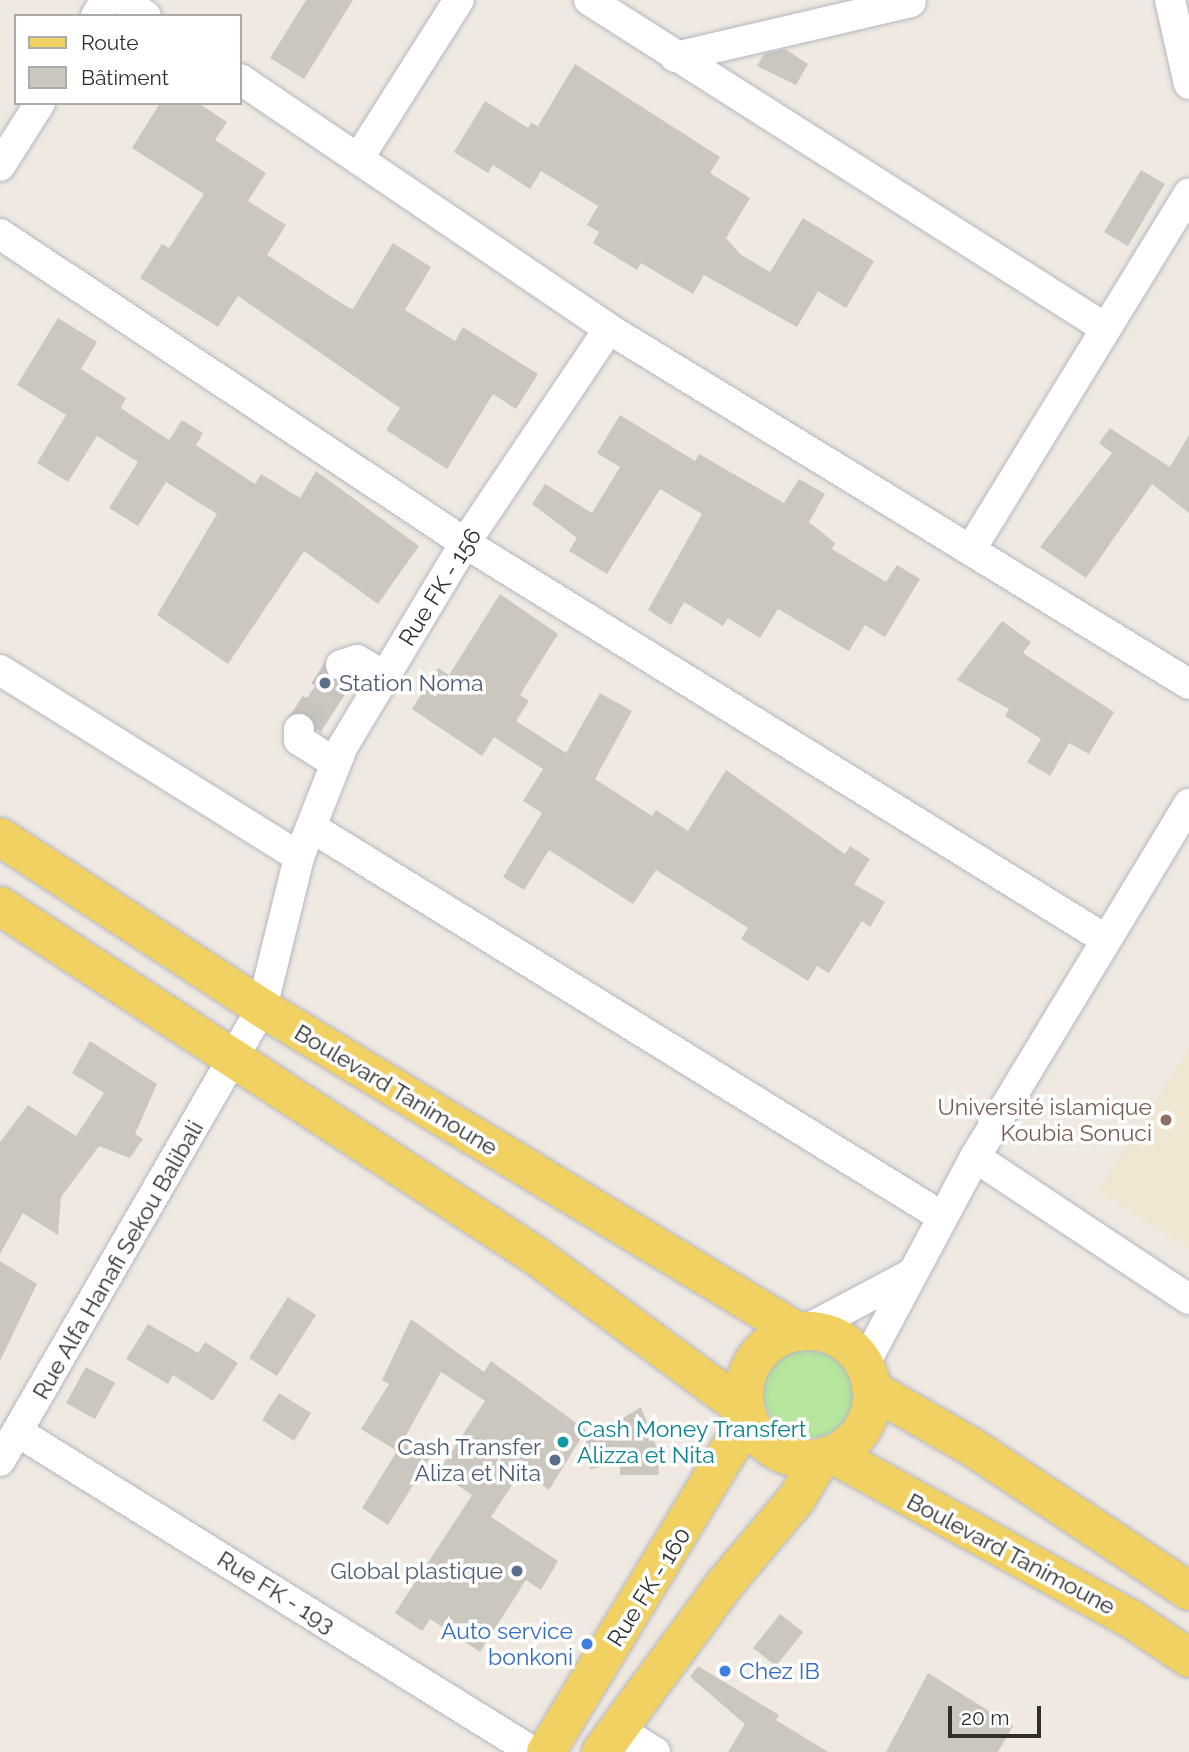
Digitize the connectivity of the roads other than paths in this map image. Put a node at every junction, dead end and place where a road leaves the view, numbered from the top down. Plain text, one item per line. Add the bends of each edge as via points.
1 (122, 0) edge
2 (459, 0) edge
3 (589, 0) edge
4 (1170, 0) edge
5 (911, 2) dead end
6 (143, 14) edge
7 (675, 57) junction
8 (242, 80) edge
9 (1189, 84) edge
10 (39, 105) edge
11 (358, 159) junction
12 (0, 166) edge
13 (1189, 193) edge
14 (0, 234) edge
15 (609, 328) junction
16 (1105, 328) junction
17 (466, 543) junction
18 (971, 550) junction
19 (341, 665) dead end
20 (0, 670) edge
21 (385, 676) junction
22 (1189, 684) edge
23 (299, 729) dead end
24 (335, 763) junction
25 (1189, 804) edge
26 (312, 827) junction
27 (0, 837) edge
28 (299, 857) junction
29 (0, 906) edge
30 (1105, 939) junction
31 (262, 1008) junction
32 (234, 1059) junction
33 (975, 1157) junction
34 (941, 1216) junction
35 (911, 1274) junction
36 (1189, 1299) edge
37 (801, 1331) junction
38 (867, 1377) junction
39 (747, 1414) junction
40 (18, 1432) junction
41 (827, 1456) junction
42 (0, 1461) edge
43 (1189, 1591) edge
44 (1189, 1657) edge
45 (609, 1740) edge
46 (533, 1752) edge
47 (546, 1752) edge
48 (654, 1752) edge

1 - 6 street
2 - 11 street
3 - 7 street
4 - 9 street
5 - 7 street
7 - 16 street
8 - 11 street
10 - 12 street
11 - 15 street
13 - 16 street
14 - 17 street
15 - 17 street, Rue FK - 156
15 - 18 street
16 - 18 street
17 - 21 street, Rue FK - 156
17 - 30 street
18 - 22 street
19 - 21 street via 357,660
20 - 28 street
21 - 24 street, Rue FK - 156
23 - 24 street via 299,740
24 - 26 street, Rue FK - 156
25 - 30 street
26 - 28 street, Rue FK - 156
26 - 34 street
27 - 31 main road, Boulevard Tanimoune
28 - 31 street, Rue FK - 156
29 - 32 main road
30 - 33 street
31 - 32 street, Rue FK - 156
31 - 37 main road, Boulevard Tanimoune
32 - 39 main road via 536,1256
32 - 40 street, Rue Alfa Hanafi Sekou Balibali
33 - 34 street
33 - 36 street
34 - 35 street
35 - 37 street
35 - 38 street
37 - 38 main road via 839,1339
37 - 39 main road via 761,1351 744,1389
38 - 41 main road via 858,1435
38 - 43 main road
39 - 41 main road via 778,1452
39 - 47 main road, Rue FK - 160
40 - 42 street, Rue Alfa Hanafi Sekou Balibali
40 - 46 street, Rue FK - 193
41 - 44 main road, Boulevard Tanimoune via 1131,1619
41 - 45 main road
45 - 48 street

